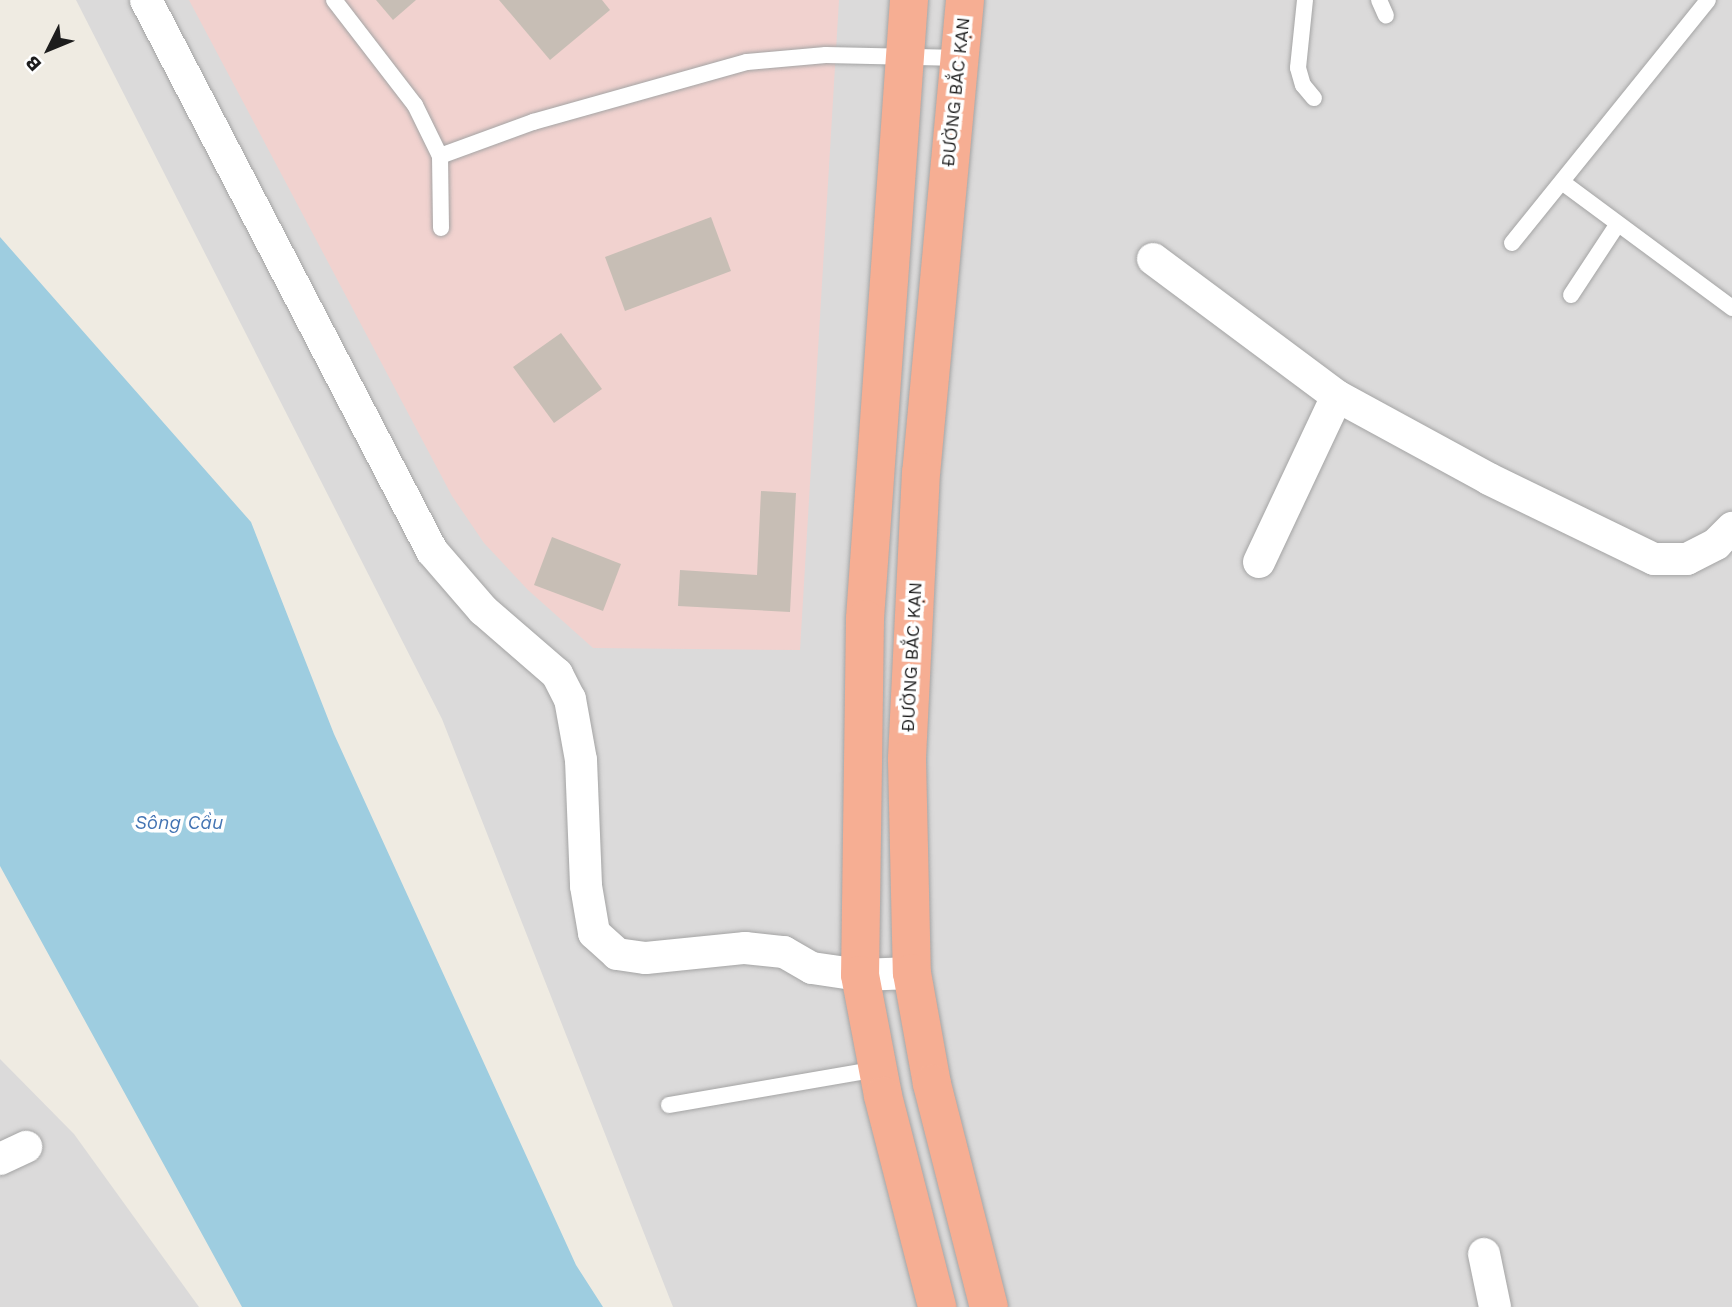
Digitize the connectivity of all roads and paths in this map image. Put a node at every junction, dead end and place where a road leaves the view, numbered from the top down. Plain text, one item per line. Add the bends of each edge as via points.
1 (146, 0) edge
2 (334, 0) edge
3 (909, 0) edge
4 (965, 0) edge
5 (1305, 0) edge
6 (1379, 0) edge
7 (1708, 0) edge
8 (1386, 16) dead end
9 (904, 56) junction
10 (961, 58) junction
11 (1314, 98) dead end
12 (440, 156) junction
13 (1562, 182) junction
14 (1617, 225) junction
15 (440, 228) dead end
16 (1512, 243) dead end
17 (1153, 259) dead end
18 (1571, 295) dead end
19 (1732, 308) edge
20 (1336, 396) junction
21 (1732, 528) edge
22 (1259, 562) dead end
23 (912, 973) junction
24 (860, 975) junction
25 (878, 1069) junction
26 (669, 1105) dead end
27 (1484, 1254) dead end
28 (937, 1307) edge
29 (989, 1307) edge
30 (1495, 1307) edge

1 - 24 street via 432,551 483,610 557,674 570,699 581,760 586,886 594,933 617,954 646,958 745,948 784,952 812,968
2 - 12 lane via 415,105
3 - 9 highway
4 - 10 highway, ĐƯỜNG BẮC KẠN
5 - 11 lane via 1298,68 1303,85
6 - 8 lane
7 - 13 lane
9 - 10 lane
9 - 12 lane via 826,55 747,62 533,122
9 - 24 highway via 865,619
10 - 23 highway, ĐƯỜNG BẮC KẠN via 921,472 907,760
12 - 15 lane
13 - 14 lane
13 - 16 lane
14 - 18 lane
14 - 19 lane
17 - 20 street
20 - 21 street via 1489,479 1654,559 1688,559 1716,544
20 - 22 street
23 - 24 street
23 - 29 highway, ĐƯỜNG BẮC KẠN via 932,1084
24 - 25 highway
25 - 26 lane
25 - 28 highway
27 - 30 street

